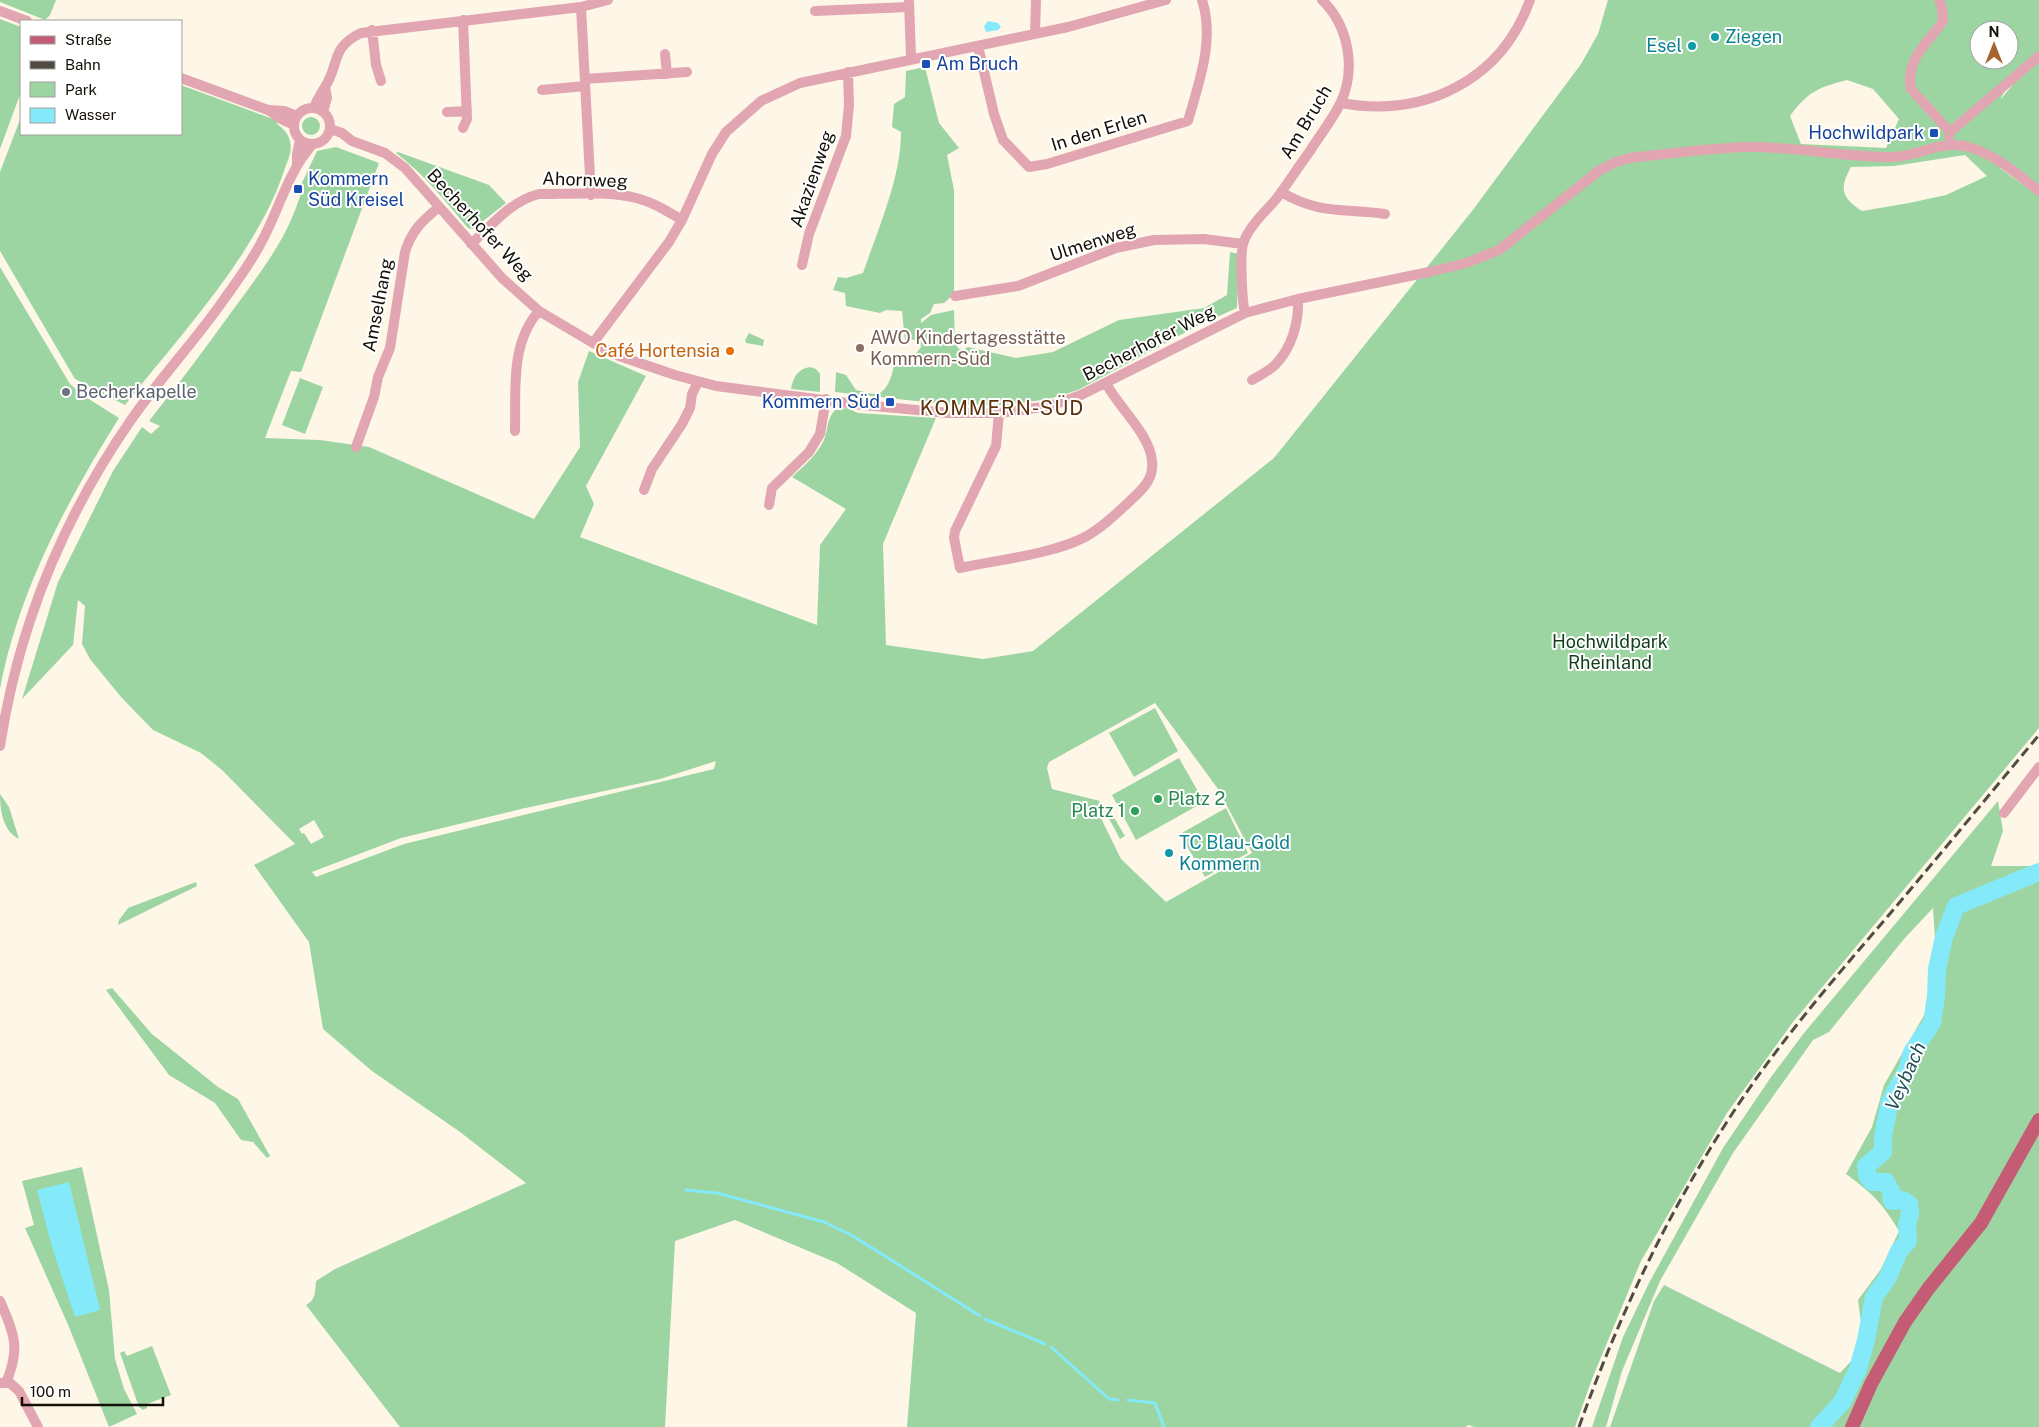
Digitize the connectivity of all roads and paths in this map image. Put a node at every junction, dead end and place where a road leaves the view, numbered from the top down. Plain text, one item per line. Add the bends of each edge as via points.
1 (608, 0) edge
2 (1036, 0) edge
3 (1166, 0) edge
4 (1202, 0) edge
5 (1322, 0) edge
6 (1530, 0) edge
7 (1938, 0) edge
8 (909, 3) edge
9 (1142, 4) edge
10 (580, 7) junction
11 (0, 11) edge
12 (815, 11) dead end
13 (24, 20) edge
14 (463, 20) junction
15 (372, 30) junction
16 (1035, 32) junction
17 (978, 46) junction
18 (665, 54) dead end
19 (2039, 56) edge
20 (911, 58) junction
21 (687, 72) dead end
22 (848, 72) junction
23 (667, 74) junction
24 (182, 78) edge
25 (381, 81) dead end
26 (585, 82) junction
27 (542, 90) dead end
28 (1341, 103) junction
29 (318, 110) junction
30 (467, 111) junction
31 (447, 112) dead end
32 (296, 120) junction
33 (463, 128) dead end
34 (1950, 132) junction
35 (328, 134) junction
36 (300, 140) junction
37 (312, 144) junction
38 (1948, 144) junction
39 (298, 164) junction
40 (2039, 191) edge
41 (1281, 192) junction
42 (591, 195) junction
43 (439, 207) junction
44 (1385, 214) dead end
45 (682, 220) junction
46 (471, 244) junction
47 (1243, 244) junction
48 (802, 265) dead end
49 (955, 296) dead end
50 (1298, 299) junction
51 (539, 310) junction
52 (1244, 313) junction
53 (593, 343) junction
54 (1252, 380) dead end
55 (698, 382) junction
56 (1106, 383) junction
57 (826, 399) junction
58 (999, 413) junction
59 (515, 431) dead end
60 (356, 447) dead end
61 (644, 490) dead end
62 (769, 505) dead end
63 (0, 746) edge
64 (2039, 768) edge
65 (2004, 813) dead end
66 (2039, 1120) edge
67 (0, 1301) edge
68 (3, 1383) edge
69 (38, 1427) edge
70 (1852, 1427) edge

1 - 10 street
2 - 16 street
3 - 9 street
4 - 17 street, In den Erlen via 1208,37 1188,121 1047,164 1030,167 1003,140
5 - 28 street, Am Bruch via 1334,16 1349,53 1348,82
6 - 28 street via 1514,34 1489,66 1456,88 1413,104 1376,107
7 - 34 street via 1943,21 1914,58 1909,80 1911,88
8 - 12 street
8 - 20 street
9 - 16 street via 1068,27
10 - 14 street
10 - 26 street
11 - 13 street
14 - 15 street
14 - 30 street
15 - 25 street
15 - 29 street via 350,38 340,49 326,87 327,98
16 - 17 street
17 - 20 street
18 - 23 street
19 - 34 street
20 - 22 street
21 - 23 street
22 - 45 street via 800,83 761,101 726,132 712,154
22 - 48 street, Akazienweg via 846,136 809,234
23 - 26 street
24 - 32 street via 268,110 284,111
26 - 27 street
26 - 42 street
28 - 41 street, Am Bruch
29 - 32 street via 305,110
29 - 35 street via 329,120
30 - 31 street
30 - 33 street
32 - 36 street via 294,130
34 - 38 street
35 - 37 street via 322,141
35 - 43 street, Becherhofer Weg via 392,158
36 - 37 street
36 - 39 street
37 - 39 street
38 - 40 street via 1986,153
38 - 50 street, Becherhofer Weg via 1897,157 1747,147 1630,158 1600,170 1499,250 1466,263
39 - 63 street via 262,242 224,299 132,418 99,467 66,528 24,639 11,685
41 - 44 street via 1296,201 1334,211
41 - 47 street, Am Bruch
42 - 45 street, Ahornweg via 635,198 656,205
42 - 46 street, Ahornweg via 530,196 513,205
43 - 46 street, Becherhofer Weg
43 - 60 street, Amselhang via 417,226 409,238 390,348
45 - 53 street
46 - 51 street, Becherhofer Weg via 502,278
47 - 49 street, Ulmenweg via 1204,239 1154,240 1116,248 1018,286
47 - 52 street
50 - 52 street, Becherhofer Weg
50 - 54 street via 1293,338 1275,366
51 - 53 street, Becherhofer Weg
51 - 59 street via 520,341
52 - 56 street, Becherhofer Weg
53 - 55 street, Becherhofer Weg via 619,356
55 - 57 street, Becherhofer Weg
55 - 61 street via 690,408 652,470
56 - 58 street, Becherhofer Weg via 1050,406
56 - 58 street via 1145,440 1152,459 1148,484 1113,518 1084,538 1058,547 960,568 955,531 996,446
57 - 58 street, Becherhofer Weg via 949,413
57 - 62 street via 820,434 809,452 772,488
64 - 65 street
66 - 70 main road via 1981,1223 1905,1322
67 - 68 street via 16,1343
68 - 69 street via 10,1383 19,1390

